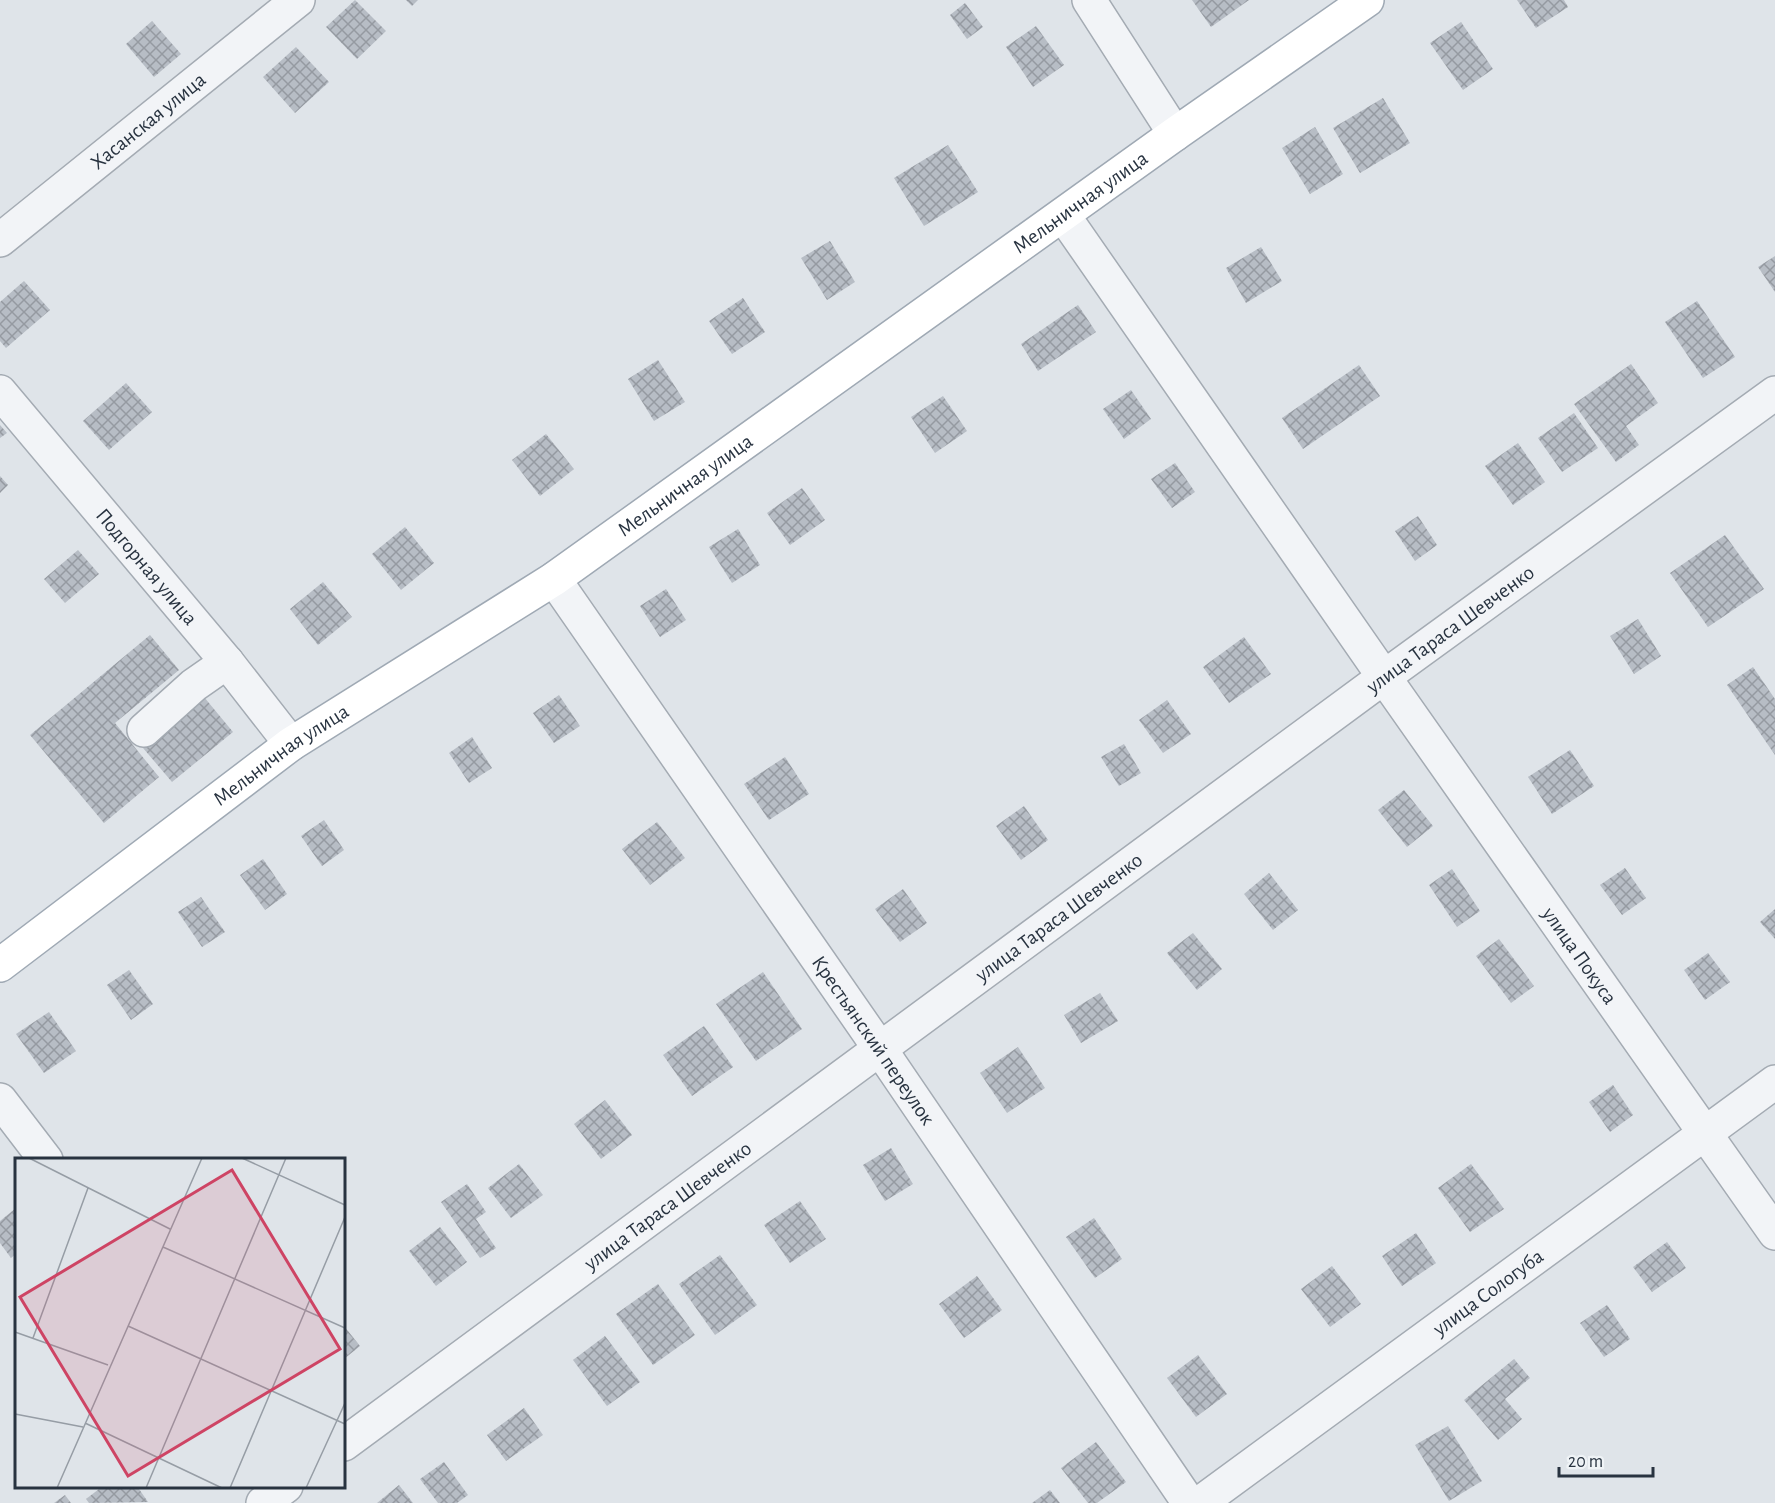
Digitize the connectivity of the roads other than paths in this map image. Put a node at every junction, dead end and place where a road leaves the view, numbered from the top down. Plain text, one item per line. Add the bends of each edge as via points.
1 (298, 0) edge
2 (1089, 0) edge
3 (1367, 0) edge
4 (1175, 134) junction
5 (1063, 215) junction
6 (0, 240) edge
7 (0, 392) edge
8 (1775, 393) edge
9 (554, 579) junction
10 (227, 662) junction
11 (1384, 677) junction
12 (144, 730) dead end
13 (291, 744) junction
14 (0, 965) edge
15 (880, 1049) junction
16 (1775, 1082) edge
17 (0, 1100) edge
18 (1705, 1132) junction
19 (44, 1158) edge
20 (1775, 1233) edge
21 (345, 1443) edge
22 (1189, 1503) edge
23 (1200, 1503) edge

1 - 6 street, Хасанская улица
2 - 4 street
3 - 4 main road, Мельничная улица
4 - 5 main road, Мельничная улица
5 - 9 main road, Мельничная улица
5 - 11 street, улица Покуса
7 - 10 street, Подгорная улица
8 - 11 street, улица Тараса Шевченко
9 - 13 main road, Мельничная улица
9 - 15 street, Крестьянский переулок
10 - 12 street
10 - 13 street, Подгорная улица
11 - 15 street, улица Тараса Шевченко
11 - 18 street, улица Покуса
13 - 14 main road, Мельничная улица
15 - 21 street, улица Тараса Шевченко
15 - 22 street, Крестьянский переулок
16 - 18 street, улица Сологуба
17 - 19 street
18 - 20 street, улица Покуса
18 - 23 street, улица Сологуба

